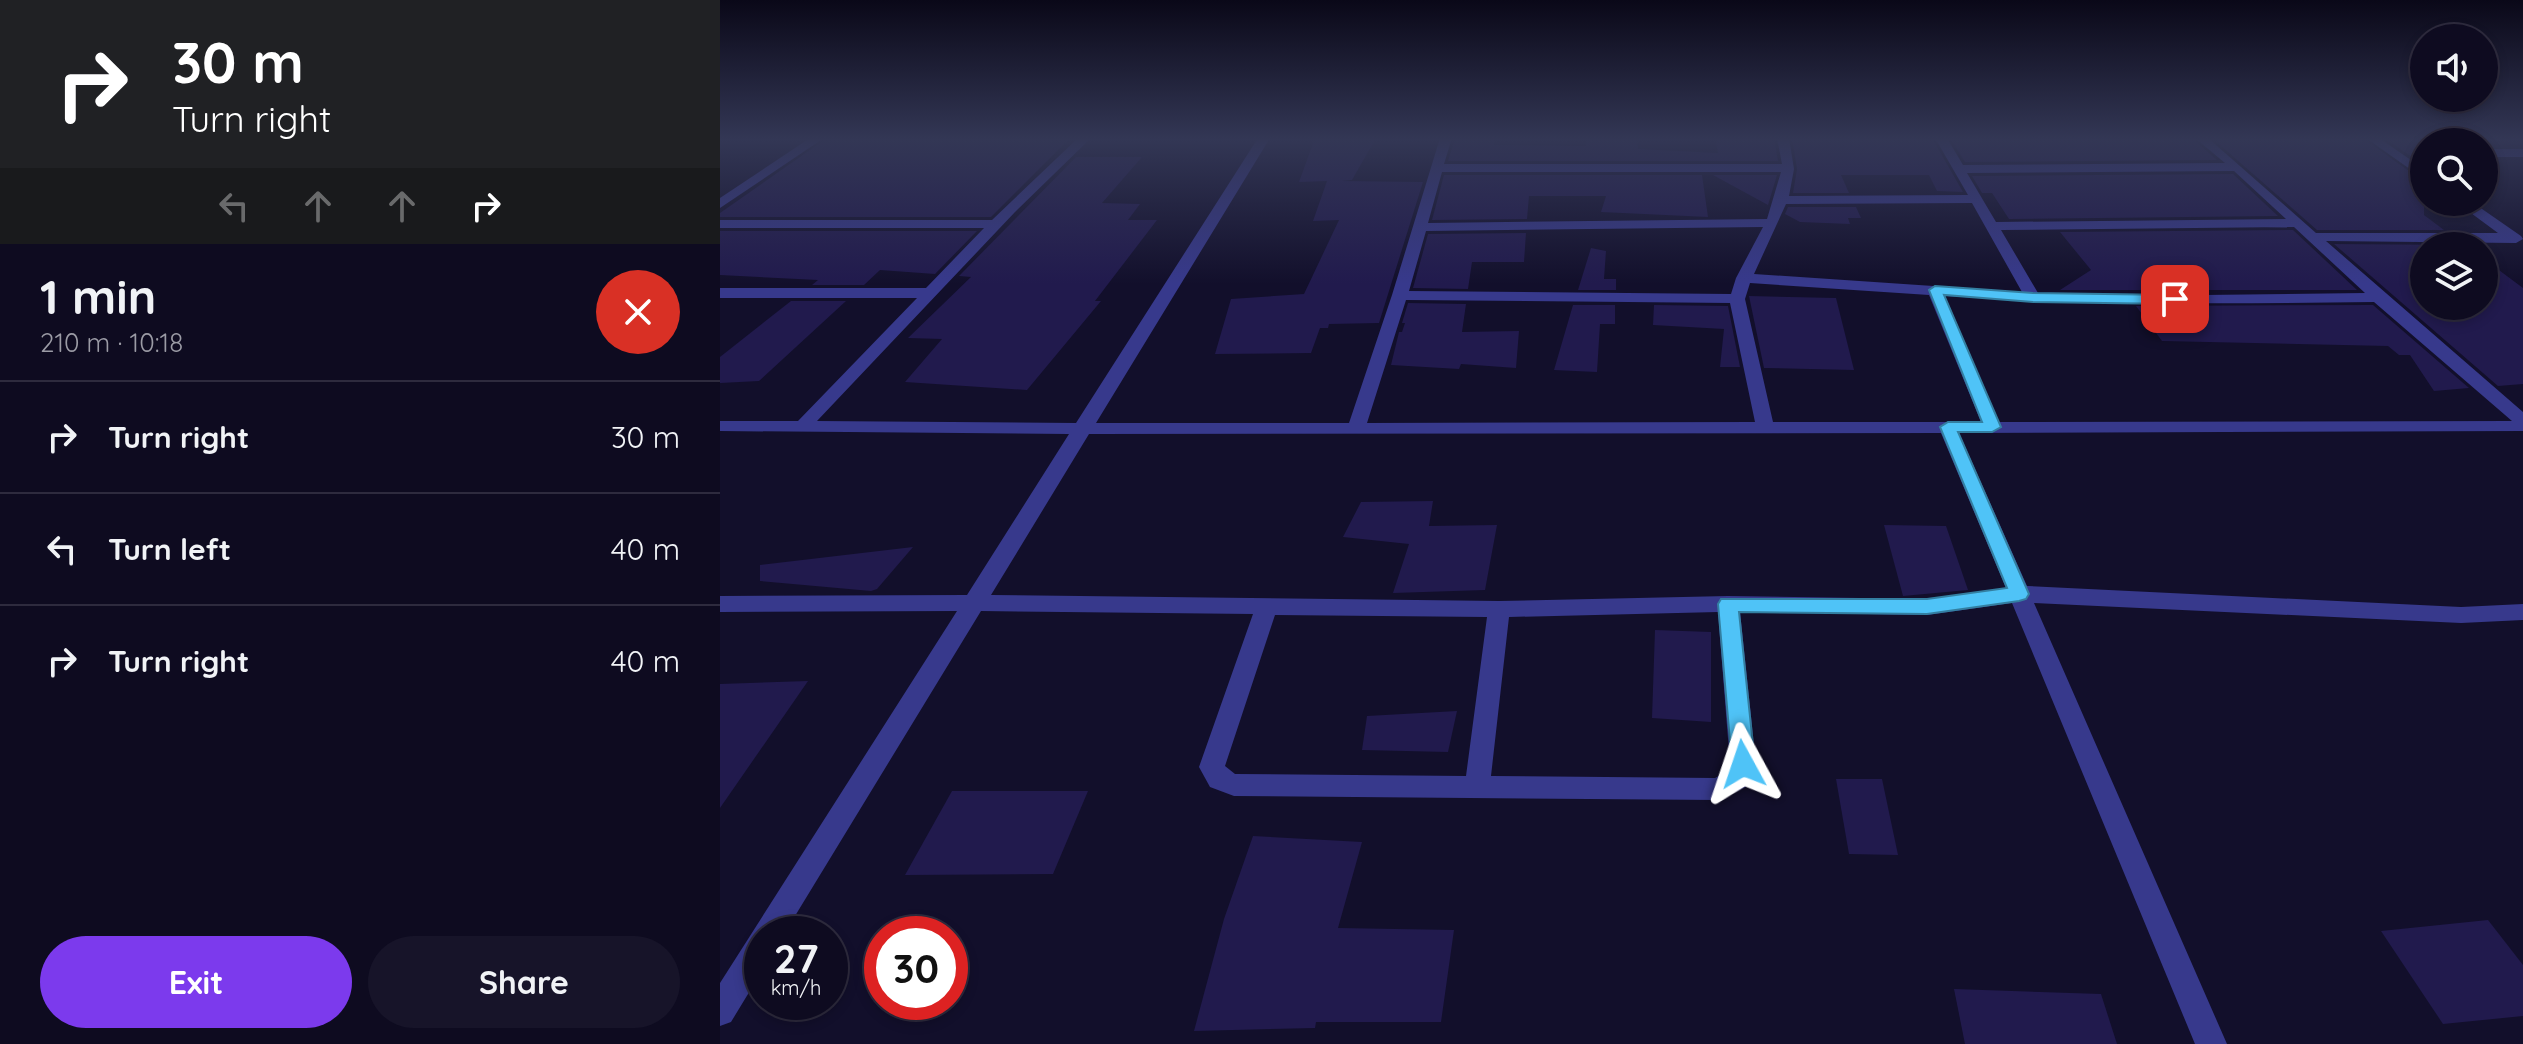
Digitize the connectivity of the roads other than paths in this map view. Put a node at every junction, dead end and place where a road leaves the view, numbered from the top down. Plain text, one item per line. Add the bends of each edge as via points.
1 (746, 187) edge
2 (1034, 187) edge
3 (1234, 187) edge
4 (1432, 187) edge
5 (1784, 187) edge
6 (1970, 187) edge
7 (2258, 187) edge
8 (1977, 199) junction
9 (1782, 200) junction
10 (720, 204) edge
11 (2483, 216) edge
12 (1769, 223) junction
13 (2298, 223) junction
14 (720, 224) edge
15 (995, 224) junction
16 (1993, 226) junction
17 (1420, 227) junction
18 (2312, 237) junction
19 (2518, 241) edge
20 (1743, 278) junction
21 (1935, 290) junction
22 (720, 293) edge
23 (930, 293) junction
24 (1400, 295) junction
25 (2033, 297) junction
26 (2378, 297) junction
27 (1737, 299) junction
28 (2523, 424) edge
29 (720, 426) edge
30 (802, 427) junction
31 (1948, 427) junction
32 (1992, 427) junction
33 (1356, 428) junction
34 (1765, 428) junction
35 (1082, 429) junction
36 (2019, 594) junction
37 (977, 603) junction
38 (720, 604) edge
39 (1728, 604) junction
40 (1266, 608) junction
41 (1499, 609) junction
42 (2523, 612) edge
43 (1477, 787) junction
44 (779, 916) edge
45 (744, 973) edge
46 (720, 1011) edge
47 (2211, 1044) edge

1 - 10 street
2 - 15 street
3 - 35 street
4 - 17 street
5 - 9 street
6 - 8 street
7 - 13 street
8 - 9 street
8 - 16 street
9 - 12 street
11 - 19 street
12 - 17 street
12 - 20 street
13 - 16 street
13 - 18 street
14 - 15 street
15 - 23 street
16 - 25 street
17 - 24 street
18 - 19 street
18 - 26 street
20 - 21 street
20 - 27 street
21 - 25 street
21 - 32 street
22 - 23 street
23 - 30 street
24 - 27 street
24 - 33 street
25 - 26 street
26 - 28 street
27 - 34 street
28 - 32 street
29 - 30 street
30 - 35 street
31 - 32 street
31 - 34 street
31 - 36 street
33 - 34 street
33 - 35 street
35 - 37 street
36 - 39 street via 1927,607
36 - 42 street via 2461,615
36 - 47 street
37 - 38 street
37 - 40 street
37 - 44 street
39 - 41 street
39 - 43 street via 1743,764 1737,779 1718,789
40 - 41 street
40 - 43 street via 1212,767 1219,779 1234,785
41 - 43 street
45 - 46 street

